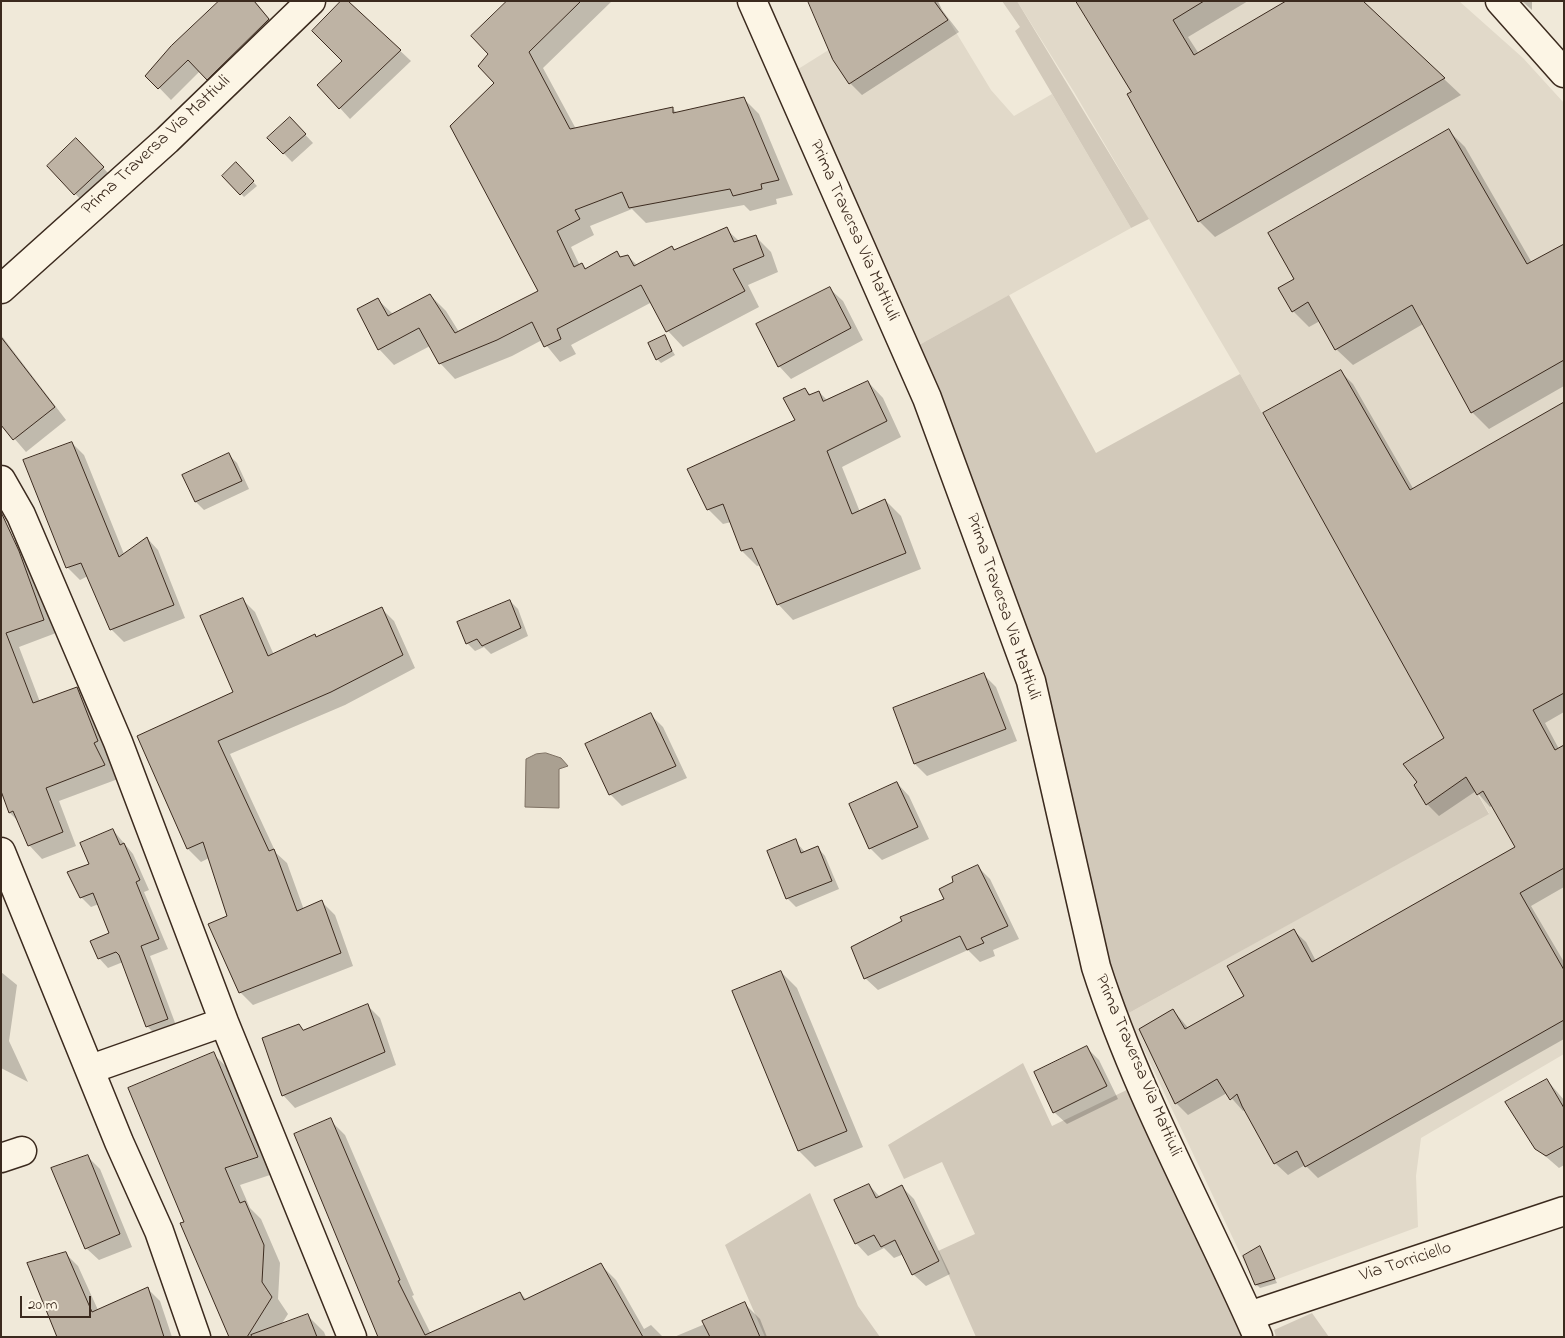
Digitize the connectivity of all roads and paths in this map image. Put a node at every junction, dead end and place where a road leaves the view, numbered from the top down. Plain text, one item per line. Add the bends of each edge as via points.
1 (311, 1) edge
2 (752, 1) edge
3 (1500, 1) edge
4 (1564, 72) edge
5 (1, 289) edge
6 (1, 480) edge
7 (1, 852) edge
8 (224, 1022) junction
9 (91, 1069) junction
10 (1564, 1211) edge
11 (1253, 1326) edge
12 (196, 1337) edge
13 (352, 1337) edge

1 - 5 street, Prima Traversa Via Mattiuli via 167,140
2 - 11 street, Prima Traversa Via Mattiuli via 926,398 1031,681 1106,999 1162,1130
3 - 4 street
6 - 8 street via 21,515 118,742
7 - 9 street
8 - 9 street
8 - 13 street
9 - 12 street via 159,1231
10 - 11 street, Via Torriciello

